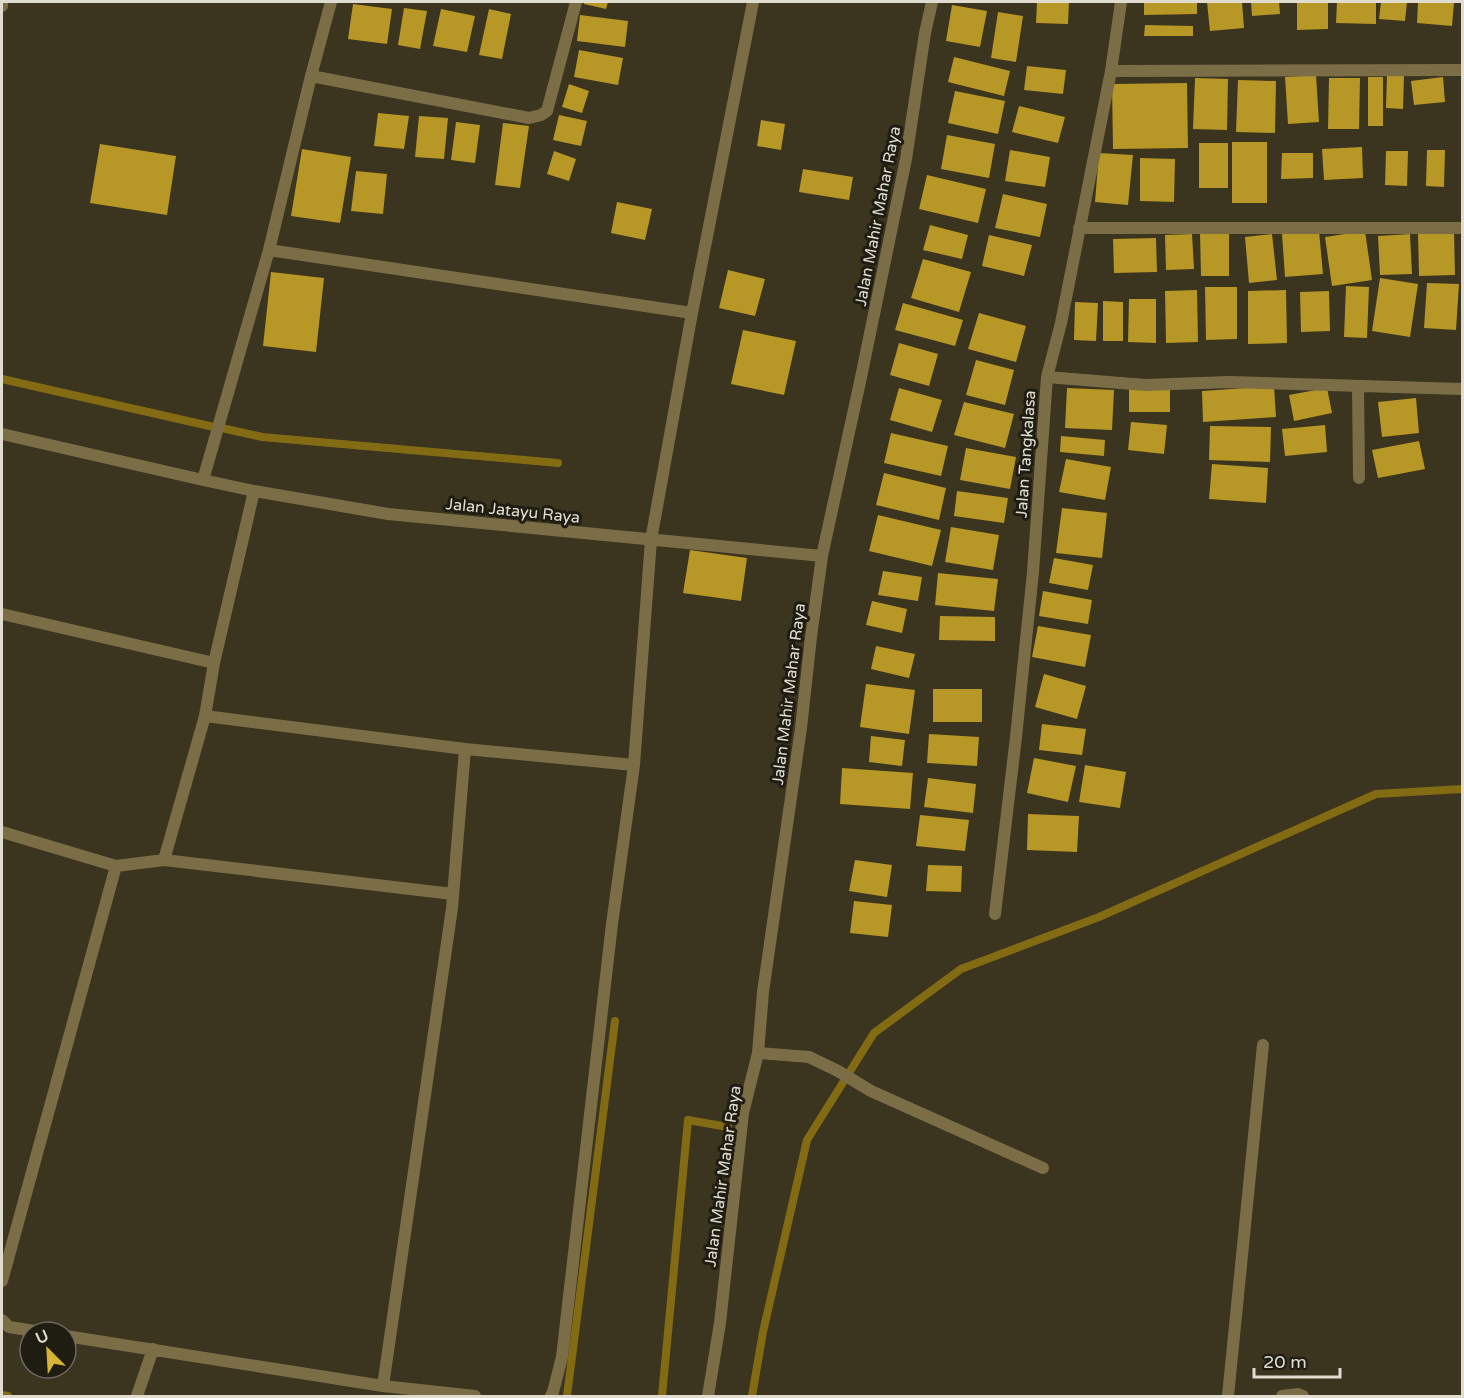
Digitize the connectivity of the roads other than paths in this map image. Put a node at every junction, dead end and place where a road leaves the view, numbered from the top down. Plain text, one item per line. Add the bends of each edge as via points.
1 (331, 2) edge
2 (576, 2) edge
3 (753, 2) edge
4 (932, 2) edge
5 (1121, 2) edge
6 (1462, 70) edge
7 (1111, 71) junction
8 (311, 76) junction
9 (1079, 228) junction
10 (1462, 228) edge
11 (269, 250) junction
12 (692, 312) junction
13 (1047, 377) junction
14 (1358, 386) junction
15 (1462, 388) edge
16 (2, 434) edge
17 (1359, 478) dead end
18 (203, 480) junction
19 (254, 491) junction
20 (651, 540) junction
21 (822, 556) junction
22 (2, 614) edge
23 (214, 663) junction
24 (206, 716) junction
25 (465, 748) junction
26 (634, 765) junction
27 (2, 832) edge
28 (164, 860) junction
29 (116, 866) junction
30 (453, 894) junction
31 (995, 914) dead end
32 (1263, 1045) dead end
33 (758, 1053) junction
34 (1042, 1168) dead end
35 (2, 1281) edge
36 (2, 1320) edge
37 (18, 1328) edge
38 (78, 1338) edge
39 (153, 1349) junction
40 (383, 1386) junction
41 (137, 1396) edge
42 (475, 1396) edge
43 (551, 1396) edge
44 (708, 1396) edge
45 (1228, 1396) edge
46 (1282, 1396) edge
47 (1303, 1396) edge

1 - 8 street
2 - 8 street via 547,111 537,116 528,118
3 - 12 street
4 - 21 street, Jalan Mahir Mahar Raya via 906,159
5 - 7 street, Jalan Tangkalasa
6 - 7 street
7 - 9 street, Jalan Tangkalasa
8 - 11 street
9 - 10 street
9 - 13 street, Jalan Tangkalasa
11 - 12 street
11 - 18 street
12 - 20 street
13 - 14 street via 1146,385 1228,382
13 - 31 street, Jalan Tangkalasa via 1030,595
14 - 15 street
14 - 17 street
16 - 18 street, Jalan Jatayu Raya
18 - 19 street, Jalan Jatayu Raya
19 - 20 street, Jalan Jatayu Raya via 388,514
19 - 23 street
20 - 21 street, Jalan Jatayu Raya
20 - 26 street
21 - 33 street, Jalan Mahir Mahar Raya
22 - 23 street
23 - 24 street
24 - 25 street
24 - 28 street
25 - 26 street
25 - 30 street
26 - 43 street via 562,1357
27 - 29 street
28 - 29 street
28 - 30 street
29 - 35 street
30 - 40 street
32 - 45 street
33 - 34 street via 809,1057 871,1090
33 - 44 street, Jalan Mahir Mahar Raya via 743,1113
36 - 37 street
38 - 39 street
39 - 40 street
39 - 41 street
40 - 42 street
46 - 47 street

